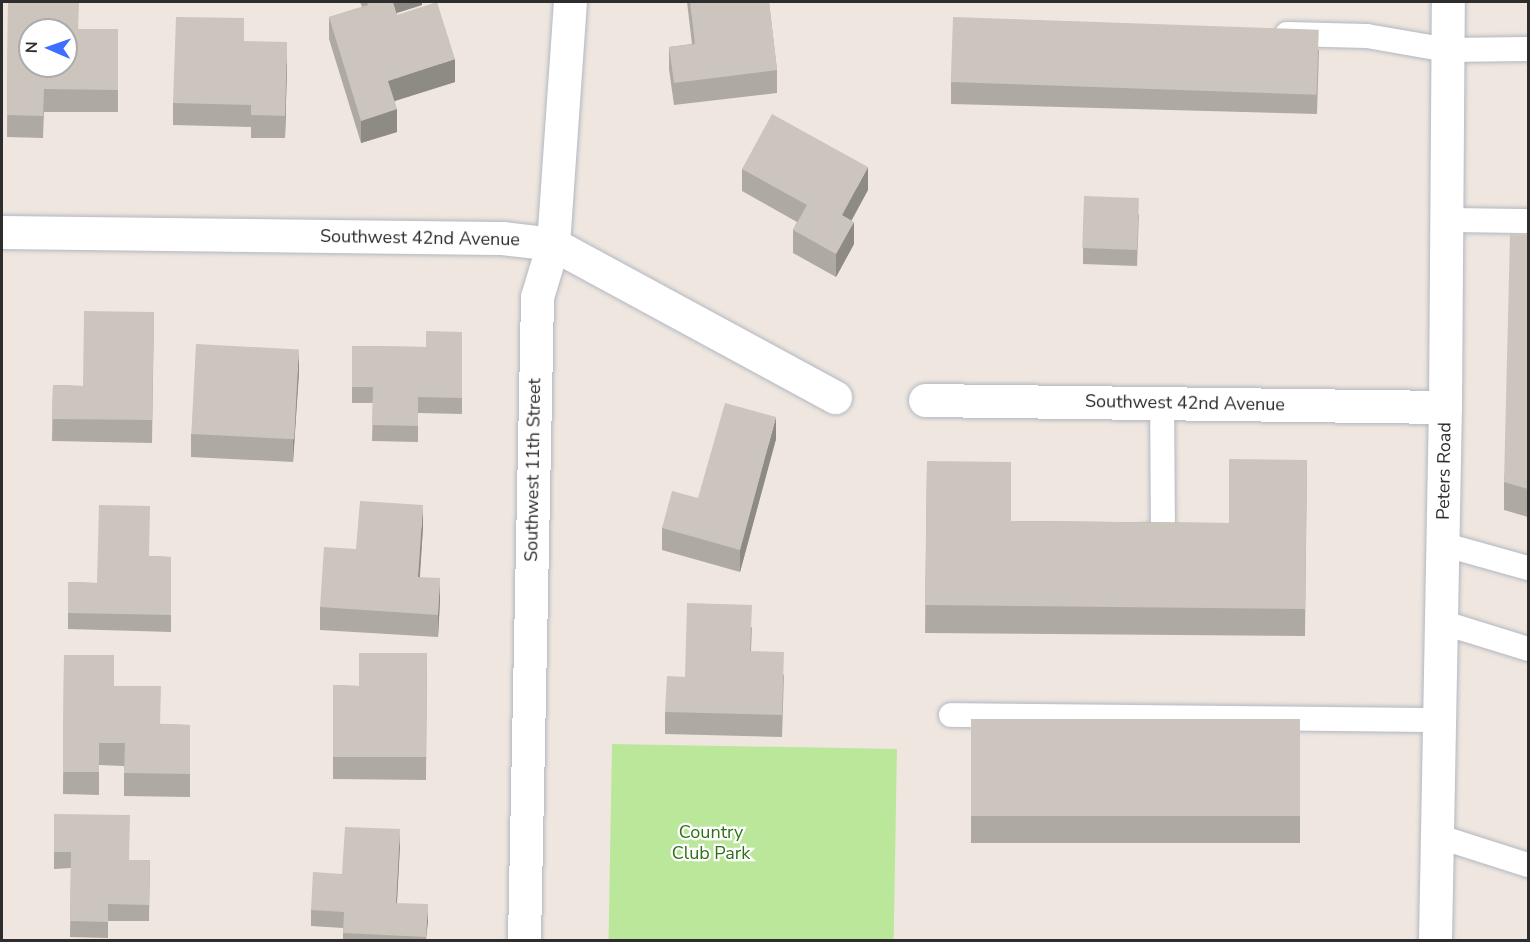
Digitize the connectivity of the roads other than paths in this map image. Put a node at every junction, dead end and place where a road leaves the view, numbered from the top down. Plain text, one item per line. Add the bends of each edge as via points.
1 (570, 2) edge
2 (1448, 2) edge
3 (1260, 34) edge
4 (1528, 49) edge
5 (1447, 50) junction
6 (1446, 220) junction
7 (1528, 221) edge
8 (2, 232) edge
9 (553, 244) junction
10 (835, 397) dead end
11 (925, 400) dead end
12 (1162, 403) junction
13 (1445, 407) junction
14 (1118, 536) edge
15 (1442, 544) junction
16 (1528, 568) edge
17 (1441, 622) junction
18 (1528, 649) edge
19 (951, 715) dead end
20 (1439, 720) junction
21 (1437, 836) junction
22 (1528, 865) edge
23 (524, 940) edge
24 (1435, 940) edge

1 - 9 street, Southwest 11th Street
2 - 5 street, Peters Road
3 - 5 lane via 1367,36
4 - 5 lane
5 - 6 street, Peters Road
6 - 7 lane
6 - 13 street, Peters Road
8 - 9 street, Southwest 42nd Avenue via 502,238
9 - 10 street, Southwest 42nd Avenue
9 - 23 street, Southwest 11th Street via 537,297
11 - 12 street, Southwest 42nd Avenue
12 - 13 street, Southwest 42nd Avenue
12 - 14 lane via 1163,536
13 - 15 street, Peters Road
15 - 16 lane
15 - 17 street, Peters Road
17 - 18 lane
17 - 20 street, Peters Road
19 - 20 lane
20 - 21 street, Peters Road
21 - 22 lane
21 - 24 street, Peters Road

